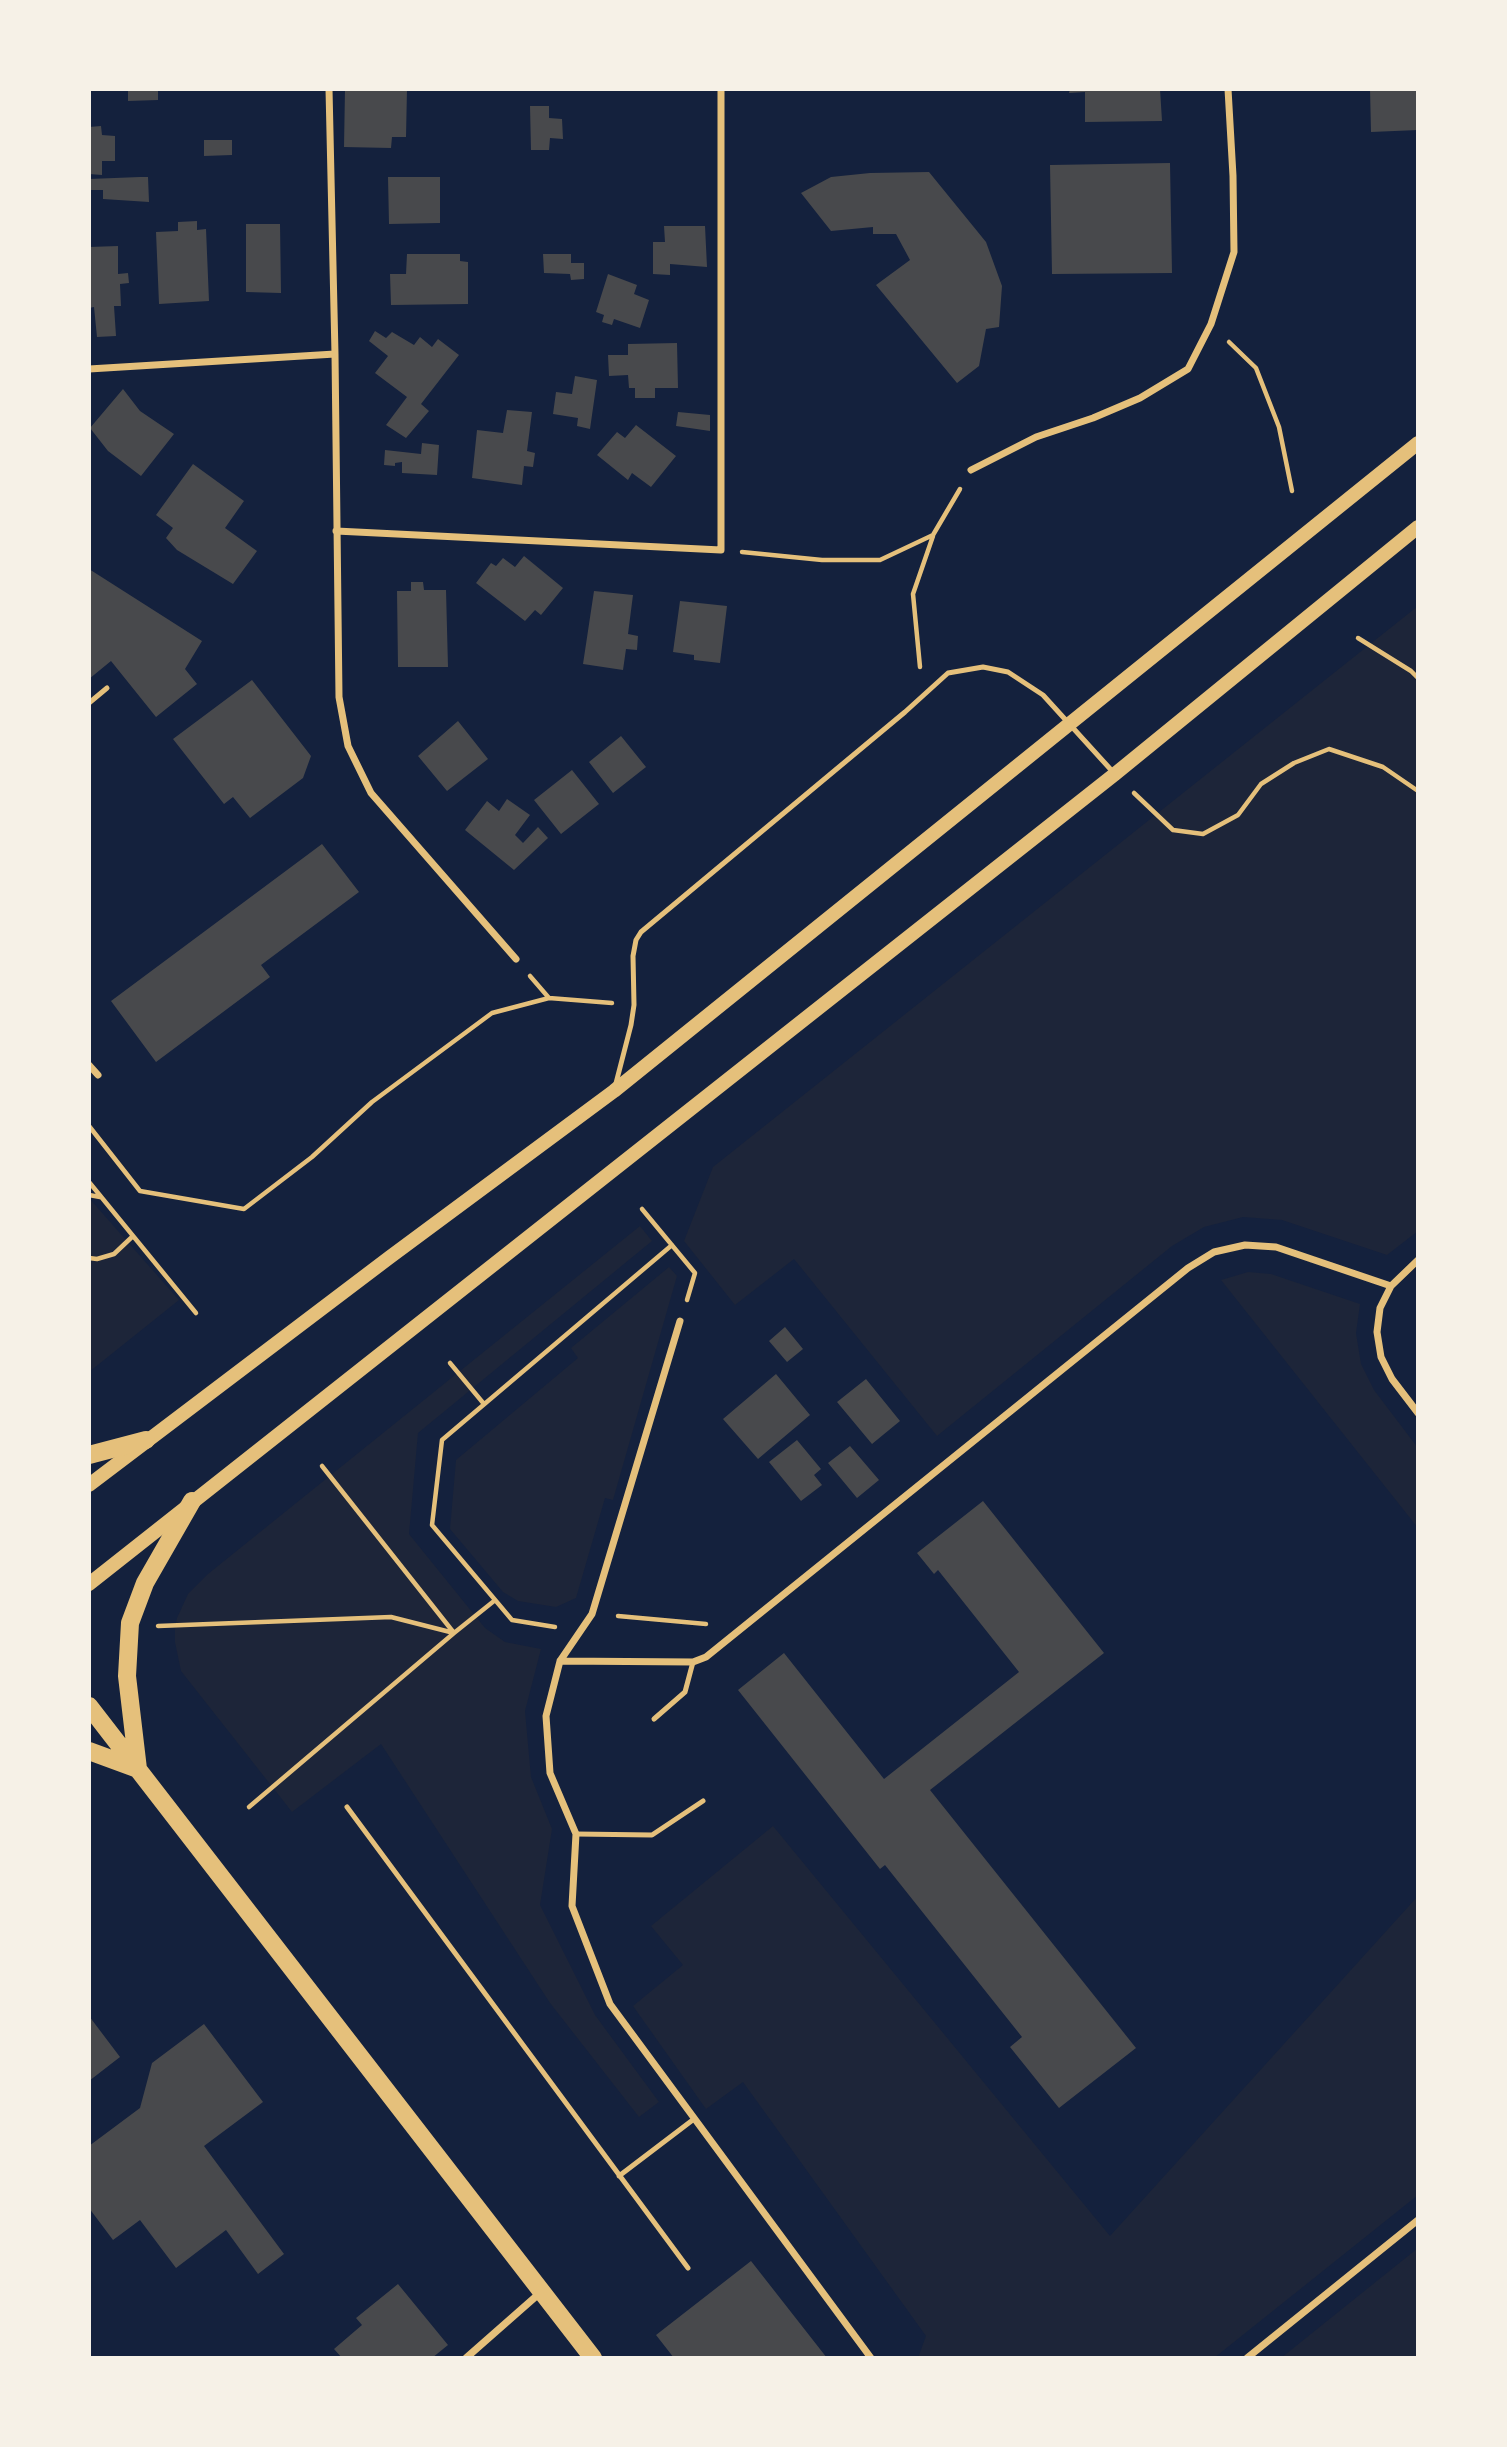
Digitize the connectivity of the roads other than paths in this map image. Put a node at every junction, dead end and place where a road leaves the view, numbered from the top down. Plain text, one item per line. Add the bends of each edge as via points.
1 (329, 89) edge
2 (721, 89) edge
3 (1228, 89) edge
4 (335, 354) junction
5 (89, 369) edge
6 (1418, 443) edge
7 (971, 470) road end
8 (1418, 527) edge
9 (336, 531) junction
10 (107, 688) dead end
11 (89, 703) edge
12 (1072, 724) junction
13 (1115, 774) junction
14 (516, 959) road end
15 (89, 1065) edge
16 (97, 1075) dead end
17 (614, 1091) junction
18 (1418, 1260) edge
19 (1391, 1286) junction
20 (680, 1321) road end
21 (1418, 1413) edge
22 (146, 1440) junction
23 (89, 1455) edge
24 (89, 1485) edge
25 (192, 1501) junction
26 (89, 1584) edge
27 (560, 1661) junction
28 (693, 1662) junction
29 (89, 1706) edge
30 (654, 1719) dead end
31 (89, 1751) edge
32 (138, 1769) junction
33 (703, 1801) dead end
34 (347, 1807) dead end
35 (576, 1834) junction
36 (694, 2119) junction
37 (620, 2176) junction
38 (1418, 2220) edge
39 (688, 2268) dead end
40 (542, 2291) junction
41 (466, 2358) edge
42 (593, 2358) edge
43 (870, 2358) edge
44 (1248, 2358) edge

1 - 4 street
2 - 9 street via 721,550
3 - 7 street via 1234,252 1211,324 1188,369 1140,398 1036,437
4 - 5 street
4 - 9 street
6 - 12 main road
8 - 13 main road
9 - 14 street via 339,697 348,746 371,793
10 - 11 lane
12 - 13 lane
12 - 17 main road
12 - 17 lane via 1043,695 1008,672 983,667 948,673 649,923 636,940 634,1005
13 - 25 main road
15 - 16 street
17 - 22 main road
18 - 19 street
19 - 21 street via 1380,1308 1381,1357
19 - 28 street via 1276,1247 1245,1245 1214,1252 1188,1268 706,1657
20 - 27 street via 592,1614
22 - 23 main road
22 - 24 main road
25 - 26 main road
25 - 32 main road via 145,1583 130,1623 127,1675
27 - 28 street
27 - 35 street via 546,1716 550,1773
28 - 30 lane via 685,1692
29 - 32 main road
31 - 32 main road
32 - 40 main road
33 - 35 lane via 652,1835
34 - 37 lane
35 - 36 street via 572,1906 610,2004
36 - 37 lane
36 - 43 street
37 - 39 lane
38 - 44 street
40 - 41 street
40 - 42 main road

